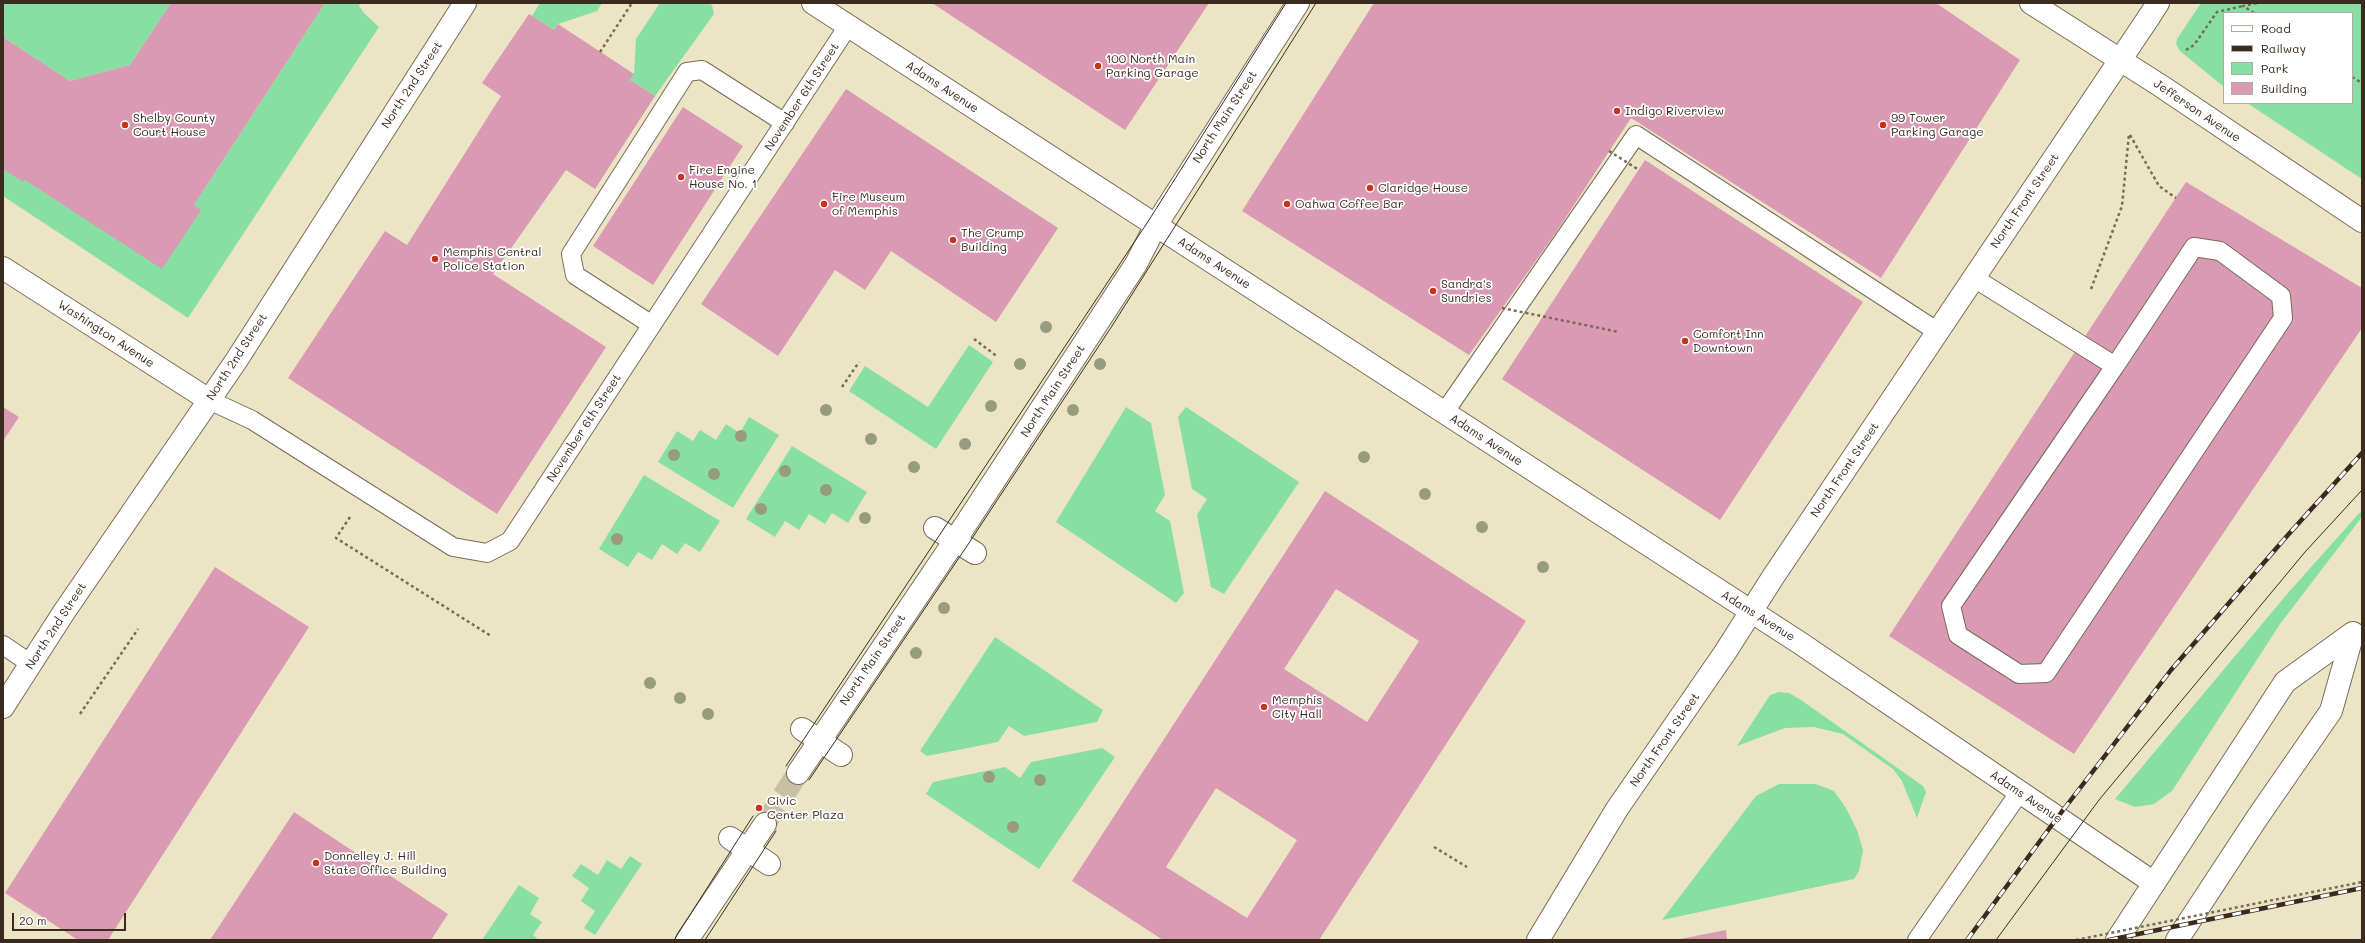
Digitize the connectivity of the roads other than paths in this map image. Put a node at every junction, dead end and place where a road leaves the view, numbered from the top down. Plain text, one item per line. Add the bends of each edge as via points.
1 (465, 3) edge
2 (813, 3) edge
3 (1298, 3) edge
4 (2032, 3) edge
5 (2153, 10) edge
6 (848, 26) junction
7 (2120, 60) junction
8 (785, 123) junction
9 (2362, 221) edge
10 (1156, 225) junction
11 (3, 268) edge
12 (1974, 278) junction
13 (652, 325) junction
14 (1938, 332) junction
15 (2115, 366) junction
16 (209, 400) junction
17 (1444, 413) junction
18 (935, 528) dead end
19 (956, 539) junction
20 (975, 553) dead end
21 (1751, 613) junction
22 (3, 645) edge
23 (31, 664) junction
24 (3, 707) edge
25 (811, 734) junction
26 (841, 755) dead end
27 (798, 773) tunnel mouth
28 (2019, 793) junction
29 (765, 824) tunnel mouth
30 (738, 844) junction
31 (769, 864) dead end
32 (2154, 883) junction
33 (687, 940) edge
34 (1538, 940) edge
35 (1917, 940) edge
36 (2117, 940) edge
37 (2177, 940) edge

1 - 16 main road, North 2nd Street
2 - 6 main road, Adams Avenue
3 - 10 main road, North Main Street
4 - 7 main road, Jefferson Avenue
5 - 7 main road, North Front Street
6 - 8 lane, November 6th Street
6 - 10 main road, Adams Avenue
7 - 9 main road, Jefferson Avenue
7 - 12 main road, North Front Street
8 - 13 lane, November 6th Street
8 - 13 lane via 702,70 687,72 571,254 575,275
10 - 17 main road, Adams Avenue
10 - 19 main road, North Main Street via 1140,257
11 - 16 main road, Washington Avenue
12 - 14 main road, North Front Street
12 - 15 lane
13 - 16 lane, November 6th Street via 510,541 487,553 453,546 252,420
14 - 17 lane via 1636,135
14 - 21 main road, North Front Street
15 - 15 lane via 1951,606 1958,635 2019,674 2046,673 2283,318 2280,296 2220,251 2194,247
16 - 23 main road, North 2nd Street
17 - 21 main road, Adams Avenue
18 - 19 main road
19 - 20 main road
19 - 25 main road, North Main Street
21 - 28 main road, Adams Avenue via 1800,643
21 - 34 main road, North Front Street via 1617,809
22 - 23 lane
23 - 24 main road, North 2nd Street
25 - 26 main road
25 - 27 main road, North Main Street
28 - 32 main road, Adams Avenue
28 - 35 lane
29 - 30 main road
30 - 31 main road
30 - 33 main road
32 - 36 main road
32 - 37 main road via 2285,682 2353,633 2331,711

